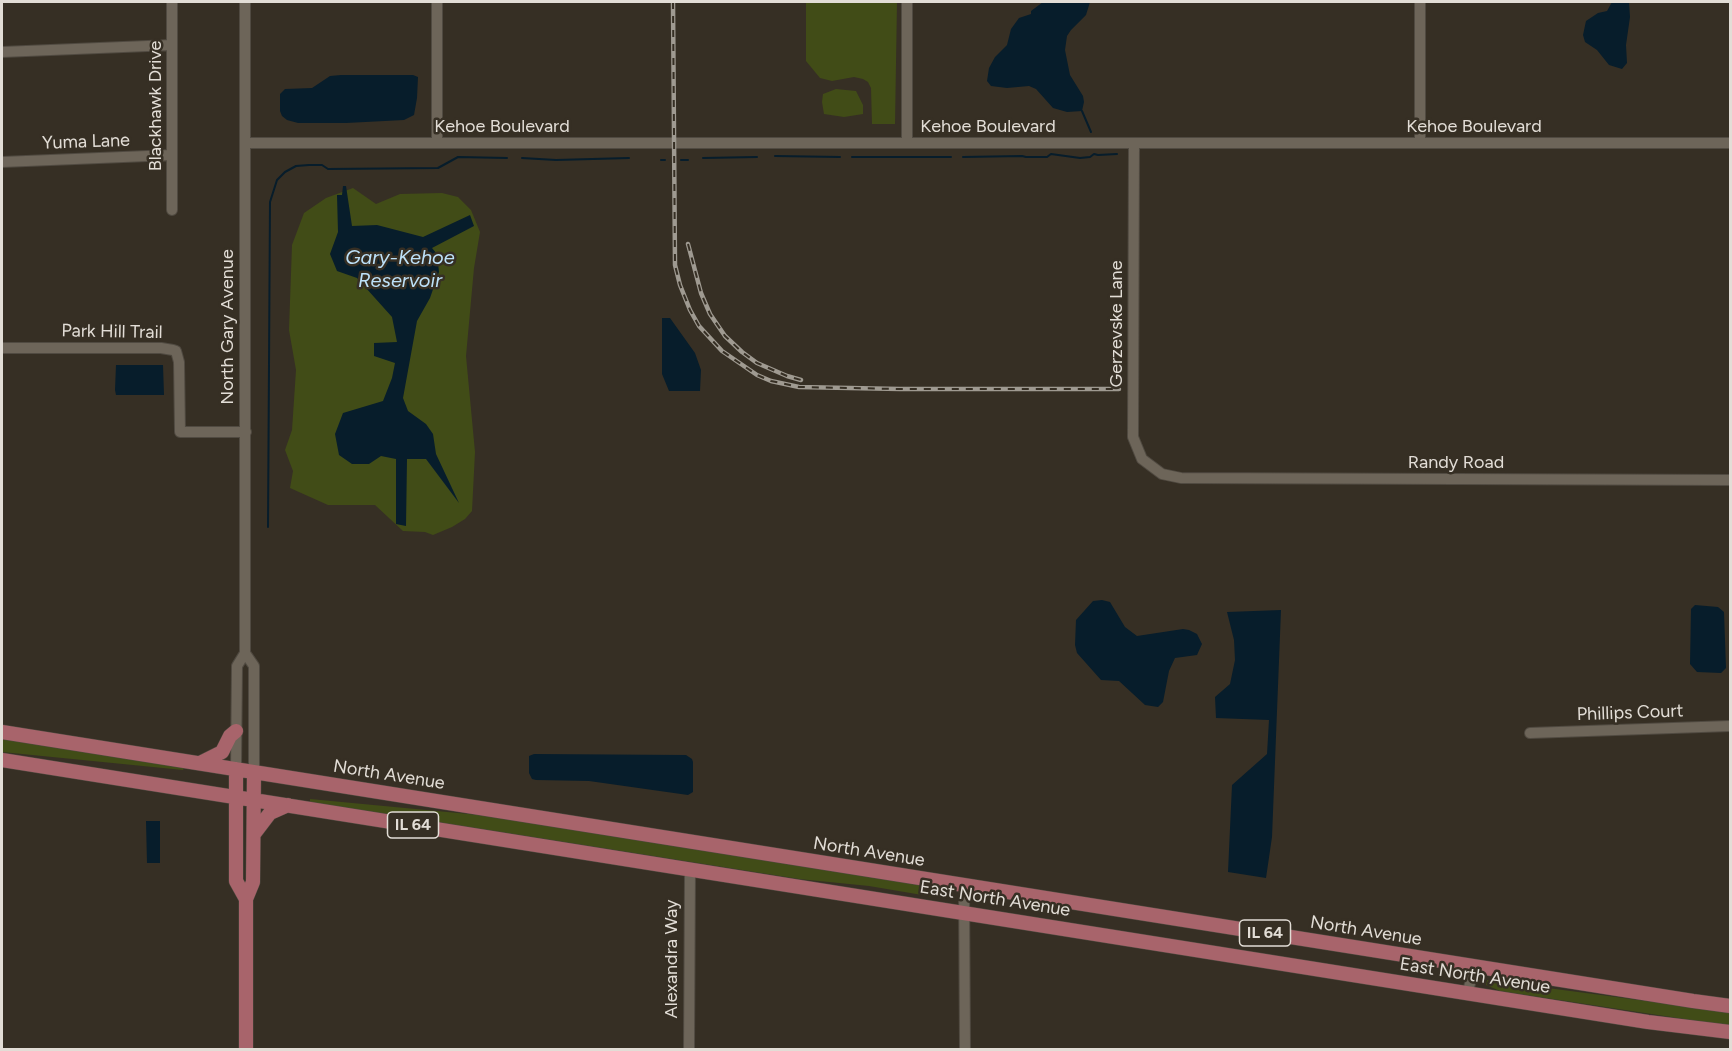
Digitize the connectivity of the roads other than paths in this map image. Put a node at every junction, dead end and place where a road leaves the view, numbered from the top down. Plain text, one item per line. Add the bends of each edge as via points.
1 (172, 2) edge
2 (245, 2) edge
3 (437, 2) edge
4 (907, 2) edge
5 (1420, 2) edge
6 (172, 45) junction
7 (2, 52) edge
8 (245, 143) junction
9 (437, 143) junction
10 (907, 143) junction
11 (1134, 143) junction
12 (1420, 143) junction
13 (1731, 143) edge
14 (172, 155) junction
15 (2, 162) edge
16 (172, 210) dead end
17 (2, 348) edge
18 (246, 432) junction
19 (1181, 478) joint
20 (1731, 480) edge
21 (245, 653) junction
22 (1731, 726) edge
23 (236, 731) junction
24 (2, 732) edge
25 (1530, 733) dead end
26 (2, 760) edge
27 (200, 763) junction
28 (236, 769) junction
29 (254, 772) junction
30 (236, 796) junction
31 (254, 799) junction
32 (288, 805) junction
33 (254, 834) junction
34 (690, 869) junction
35 (964, 885) junction
36 (246, 899) junction
37 (963, 912) junction
38 (1474, 966) junction
39 (1468, 992) junction
40 (1731, 1006) edge
41 (1731, 1032) edge
42 (246, 1050) edge
43 (688, 1050) edge
44 (964, 1050) edge

1 - 6 street, Blackhawk Drive
2 - 8 street, North Gary Avenue
3 - 9 street
4 - 10 street
5 - 12 street
6 - 7 street
6 - 14 street, Blackhawk Drive
8 - 9 street, Kehoe Boulevard
8 - 18 street, North Gary Avenue
9 - 10 street, Kehoe Boulevard
10 - 11 street, Kehoe Boulevard
11 - 12 street, Kehoe Boulevard
11 - 19 street, Gerzevske Lane via 1133,437 1142,459 1162,474
12 - 13 street, Kehoe Boulevard
14 - 15 street, Yuma Lane
14 - 16 street, Blackhawk Drive
17 - 18 street, Park Hill Trail via 176,351 180,432
18 - 21 street, North Gary Avenue
19 - 20 street, Randy Road
21 - 23 street, North Gary Avenue via 237,666
21 - 29 street, North Gary Avenue via 254,666
22 - 25 street, Phillips Court
23 - 27 main road via 222,752
23 - 28 street, North Gary Avenue
24 - 27 main road, North Avenue / IL 64
26 - 30 main road, IL 64
27 - 28 main road, North Avenue / IL 64
28 - 29 main road, North Avenue / IL 64
28 - 30 main road
29 - 31 main road, North Gary Avenue
29 - 35 main road, North Avenue / IL 64
30 - 31 main road, IL 64
30 - 36 main road via 236,881
31 - 32 main road, East North Avenue / IL 64
31 - 33 main road, North Gary Avenue
32 - 33 main road via 270,813
32 - 34 main road, East North Avenue / IL 64
33 - 36 main road, North Gary Avenue via 253,882
34 - 37 main road, East North Avenue / IL 64
34 - 43 street, Alexandra Way
35 - 37 street
35 - 38 main road, North Avenue / IL 64
36 - 42 main road
37 - 39 main road, East North Avenue / IL 64
37 - 44 street
38 - 39 street
38 - 40 main road, North Avenue / IL 64
39 - 41 main road, East North Avenue / IL 64

